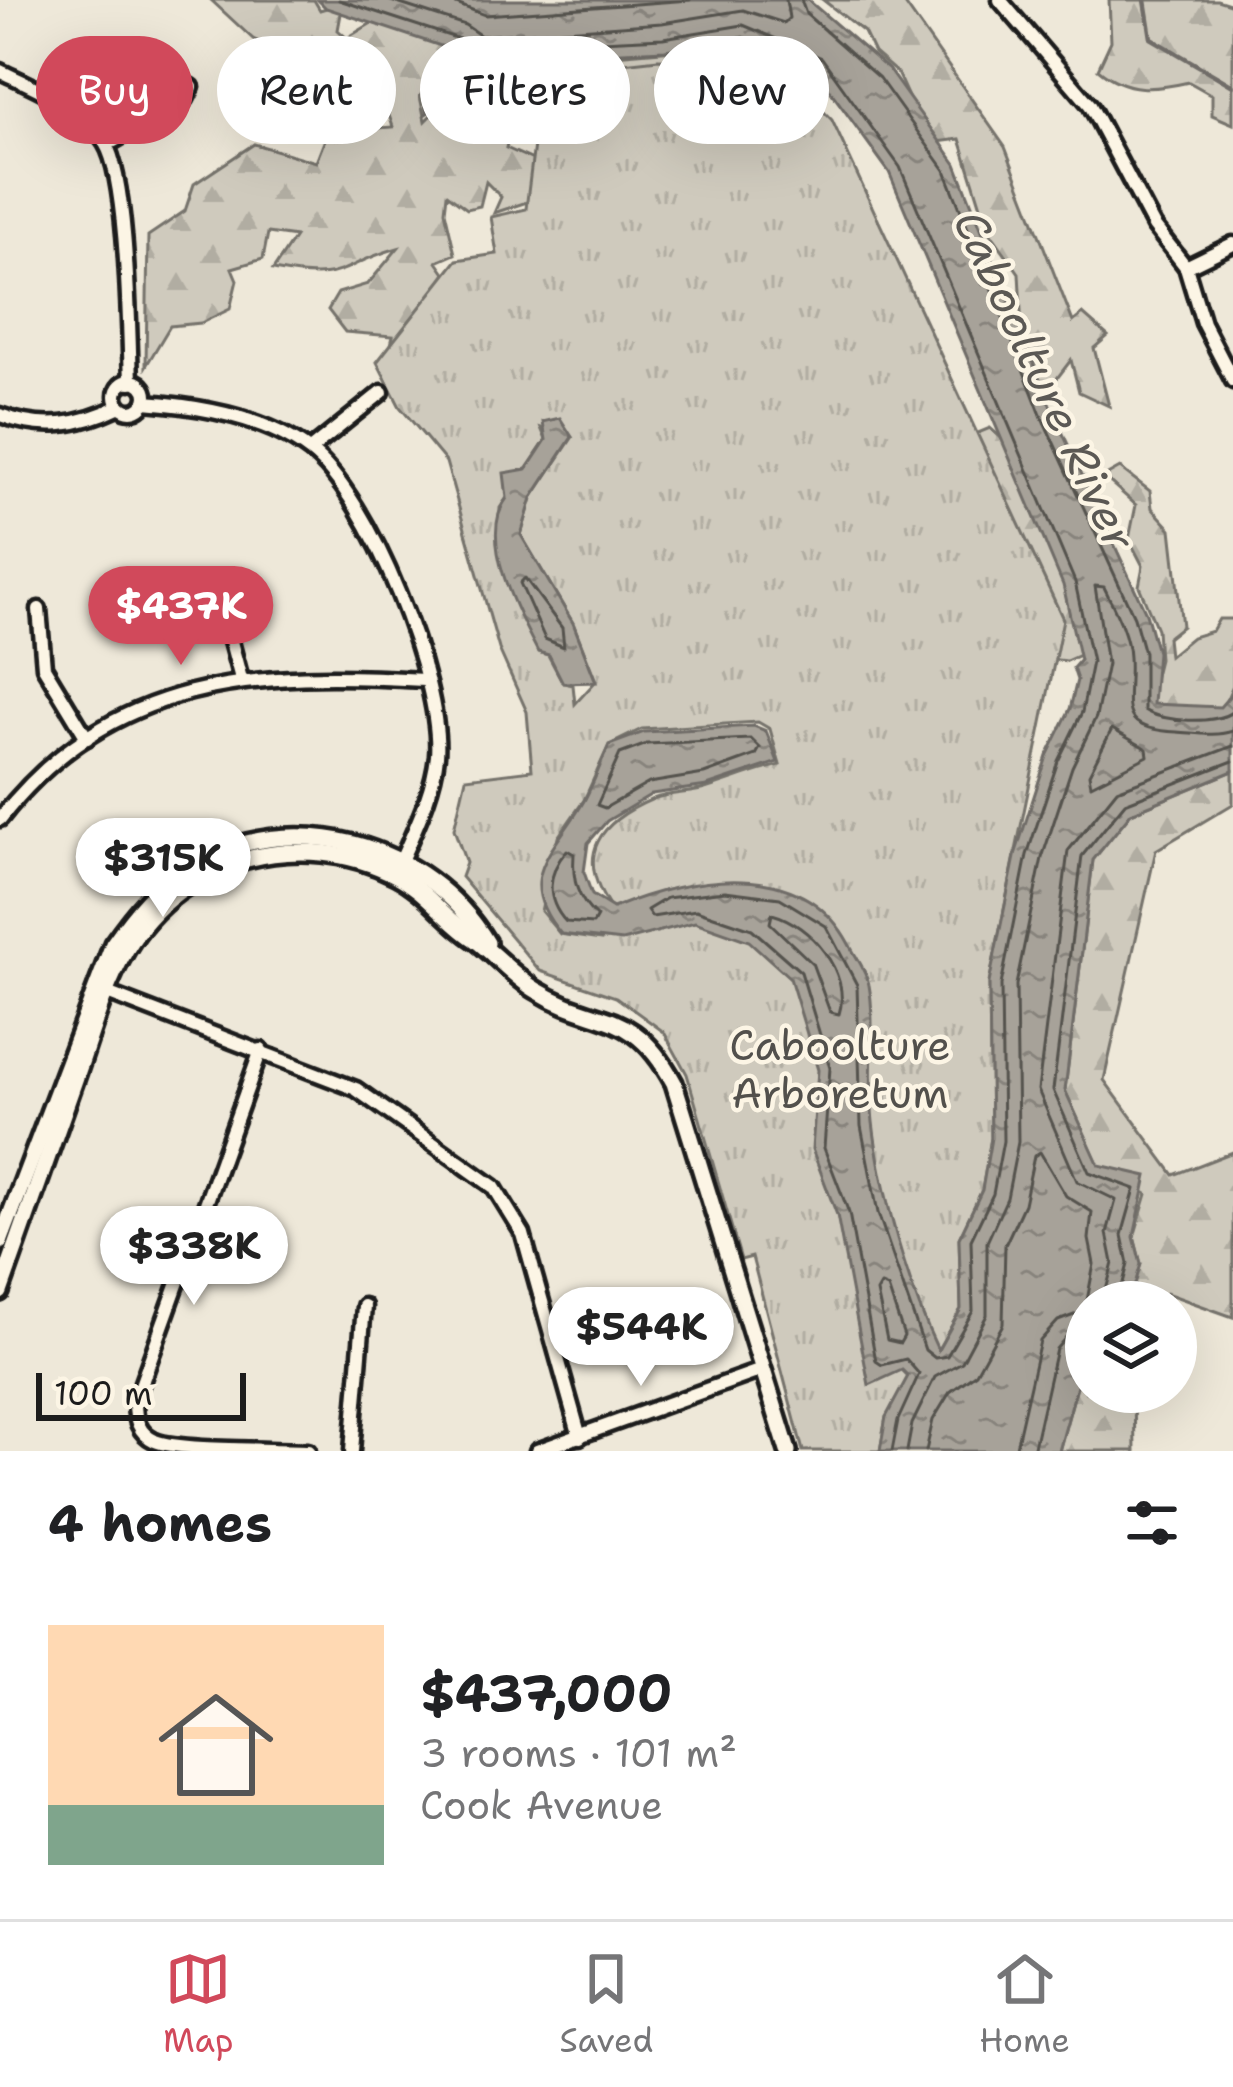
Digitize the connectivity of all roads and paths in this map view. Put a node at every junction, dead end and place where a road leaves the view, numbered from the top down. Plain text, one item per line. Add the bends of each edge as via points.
1 (1000, 0) edge
2 (0, 71) edge
3 (107, 145) joint
4 (1233, 244) edge
5 (1186, 267) junction
6 (1233, 381) edge
7 (131, 382) junction
8 (382, 392) dead end
9 (145, 402) junction
10 (120, 406) junction
11 (0, 415) edge
12 (310, 450) junction
13 (218, 590) dead end
14 (39, 609) dead end
15 (241, 679) junction
16 (424, 680) junction
17 (87, 737) junction
18 (0, 819) edge
19 (398, 867) junction
20 (100, 990) junction
21 (261, 1050) junction
22 (0, 1241) edge
23 (0, 1292) edge
24 (364, 1306) dead end
25 (759, 1371) junction
26 (580, 1437) junction
27 (308, 1451) edge
28 (352, 1451) edge
29 (537, 1451) edge
30 (788, 1451) edge

1 - 5 street via 1090,104 1154,226
2 - 3 street via 61,99
3 - 7 street via 123,228
4 - 5 street
5 - 6 street
7 - 9 street via 144,388
7 - 10 street via 117,392
8 - 12 street
9 - 10 street via 136,411
9 - 12 street via 237,416
10 - 11 street via 44,428
12 - 16 street via 376,535
13 - 15 street
14 - 17 street via 44,667
15 - 16 street via 300,673
15 - 17 street via 161,700
16 - 19 street via 437,754
17 - 18 street
19 - 20 street via 301,851 223,866 158,910
19 - 25 street via 536,990 618,1021 663,1062
20 - 21 street
20 - 22 street
20 - 23 street
21 - 26 street via 356,1090 494,1187 512,1209
21 - 27 street via 135,1416 160,1444
24 - 28 street
25 - 26 street
25 - 30 street
26 - 29 street

